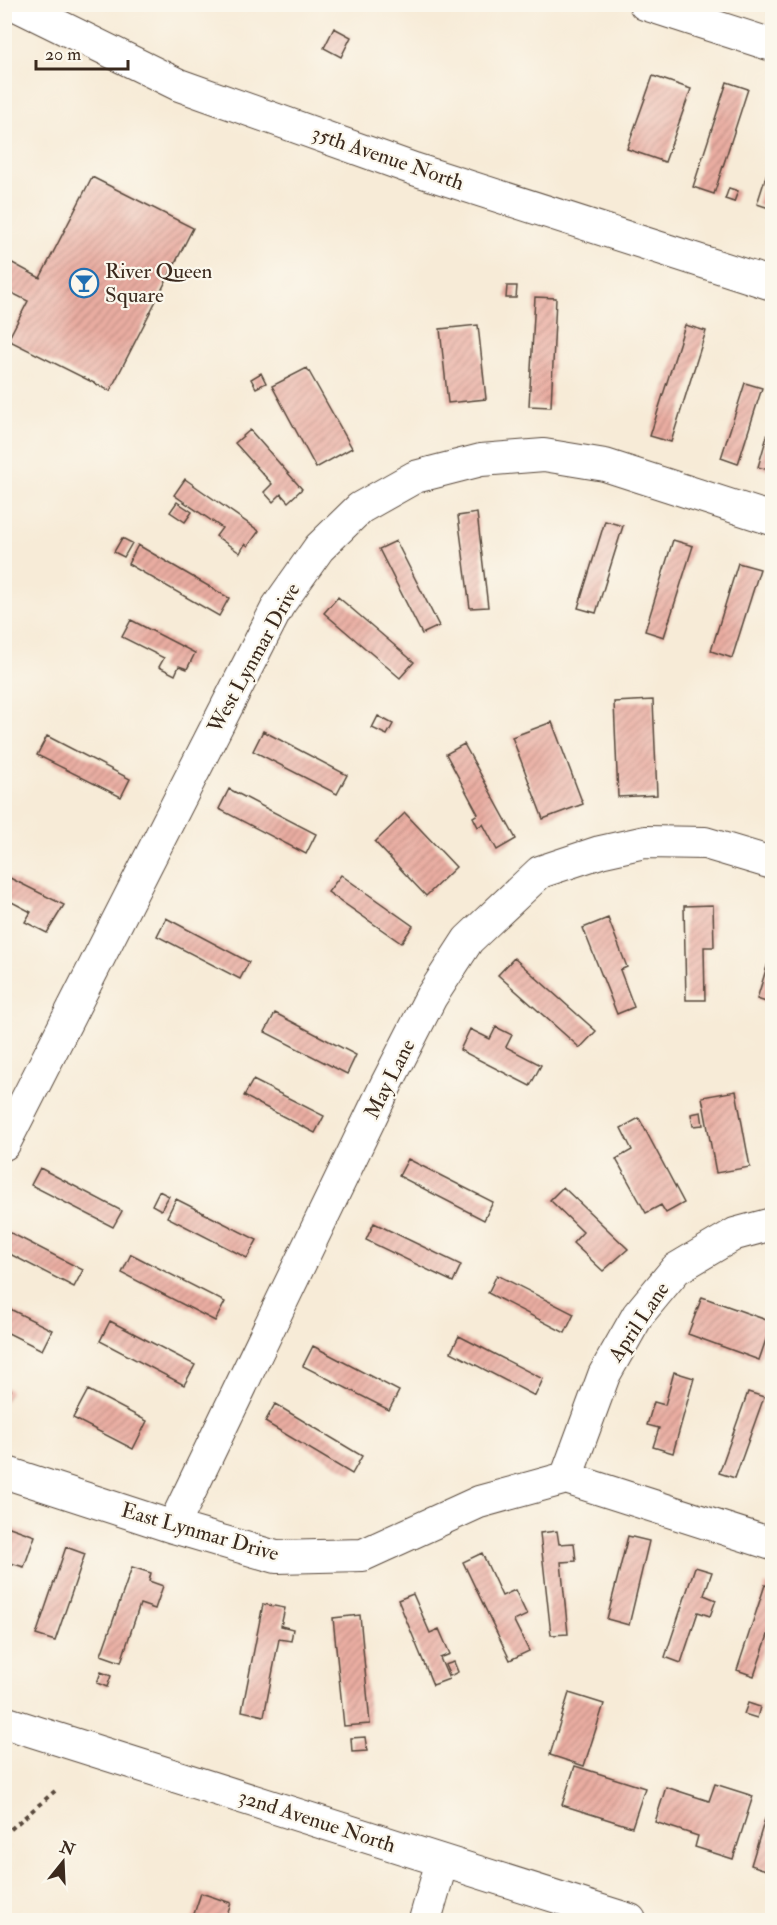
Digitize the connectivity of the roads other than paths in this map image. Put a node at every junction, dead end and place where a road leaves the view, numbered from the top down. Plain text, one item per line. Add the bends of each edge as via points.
1 (14, 4) edge
2 (645, 4) edge
3 (772, 45) edge
4 (772, 284) edge
5 (772, 519) edge
6 (772, 863) edge
7 (4, 1144) edge
8 (772, 1224) edge
9 (4, 1472) edge
10 (566, 1478) junction
11 (173, 1527) junction
12 (772, 1544) edge
13 (4, 1722) edge
14 (442, 1861) junction
15 (425, 1920) edge
16 (630, 1920) edge

1 - 4 street, 35th Avenue North via 179,85 414,169
2 - 3 street
5 - 7 street, West Lynmar Drive via 605,465 544,455 481,460 415,477 360,508 319,548 278,606
6 - 11 street, May Lane via 705,843 645,842 600,852 540,872 468,940 431,997 387,1083
8 - 10 street, April Lane via 735,1234 670,1276 638,1316 604,1375
9 - 11 street, East Lynmar Drive
10 - 11 street, East Lynmar Drive via 479,1502 363,1555 276,1557
10 - 12 street
13 - 14 street, 32nd Avenue North
14 - 15 street
14 - 16 street, 32nd Avenue North

